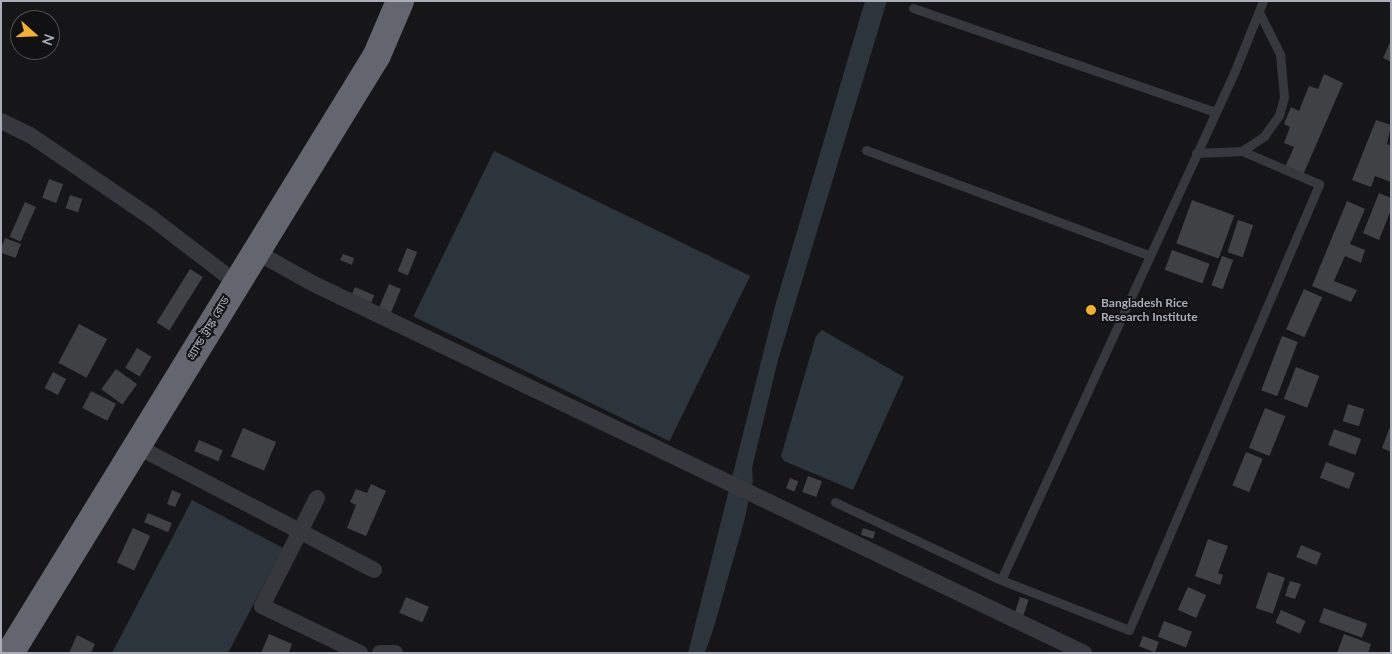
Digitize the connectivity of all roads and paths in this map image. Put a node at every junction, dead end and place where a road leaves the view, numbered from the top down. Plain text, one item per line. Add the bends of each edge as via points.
1 (400, 1) edge
2 (1263, 1) edge
3 (913, 8) dead end
4 (1259, 12) junction
5 (1215, 112) junction
6 (1, 121) edge
7 (866, 150) dead end
8 (1242, 151) junction
9 (1196, 153) junction
10 (258, 253) junction
11 (1148, 255) junction
12 (235, 282) junction
13 (138, 447) junction
14 (317, 498) dead end
15 (835, 502) dead end
16 (299, 531) junction
17 (374, 570) dead end
18 (1001, 580) junction
19 (10, 653) edge
20 (360, 653) edge
21 (380, 653) edge
22 (395, 653) edge
23 (1084, 653) edge

1 - 10 highway, গ্র্যান্ড ট্রাঙ্ক রোড via 377,56
2 - 4 lane
3 - 5 lane
4 - 5 lane
4 - 8 lane via 1280,54 1284,97 1273,126
5 - 9 lane
6 - 12 street via 30,135 153,220
7 - 11 lane
8 - 9 lane
8 - 18 lane via 1319,184 1128,630
9 - 11 lane
10 - 12 highway, গ্র্যান্ড ট্রাঙ্ক রোড
10 - 23 street via 316,285
11 - 18 lane
12 - 13 highway, গ্র্যান্ড ট্রাঙ্ক রোড
13 - 16 street
13 - 19 highway, গ্র্যান্ড ট্রাঙ্ক রোড
14 - 16 street
15 - 18 lane
16 - 17 street
16 - 20 street via 262,606
21 - 22 street

